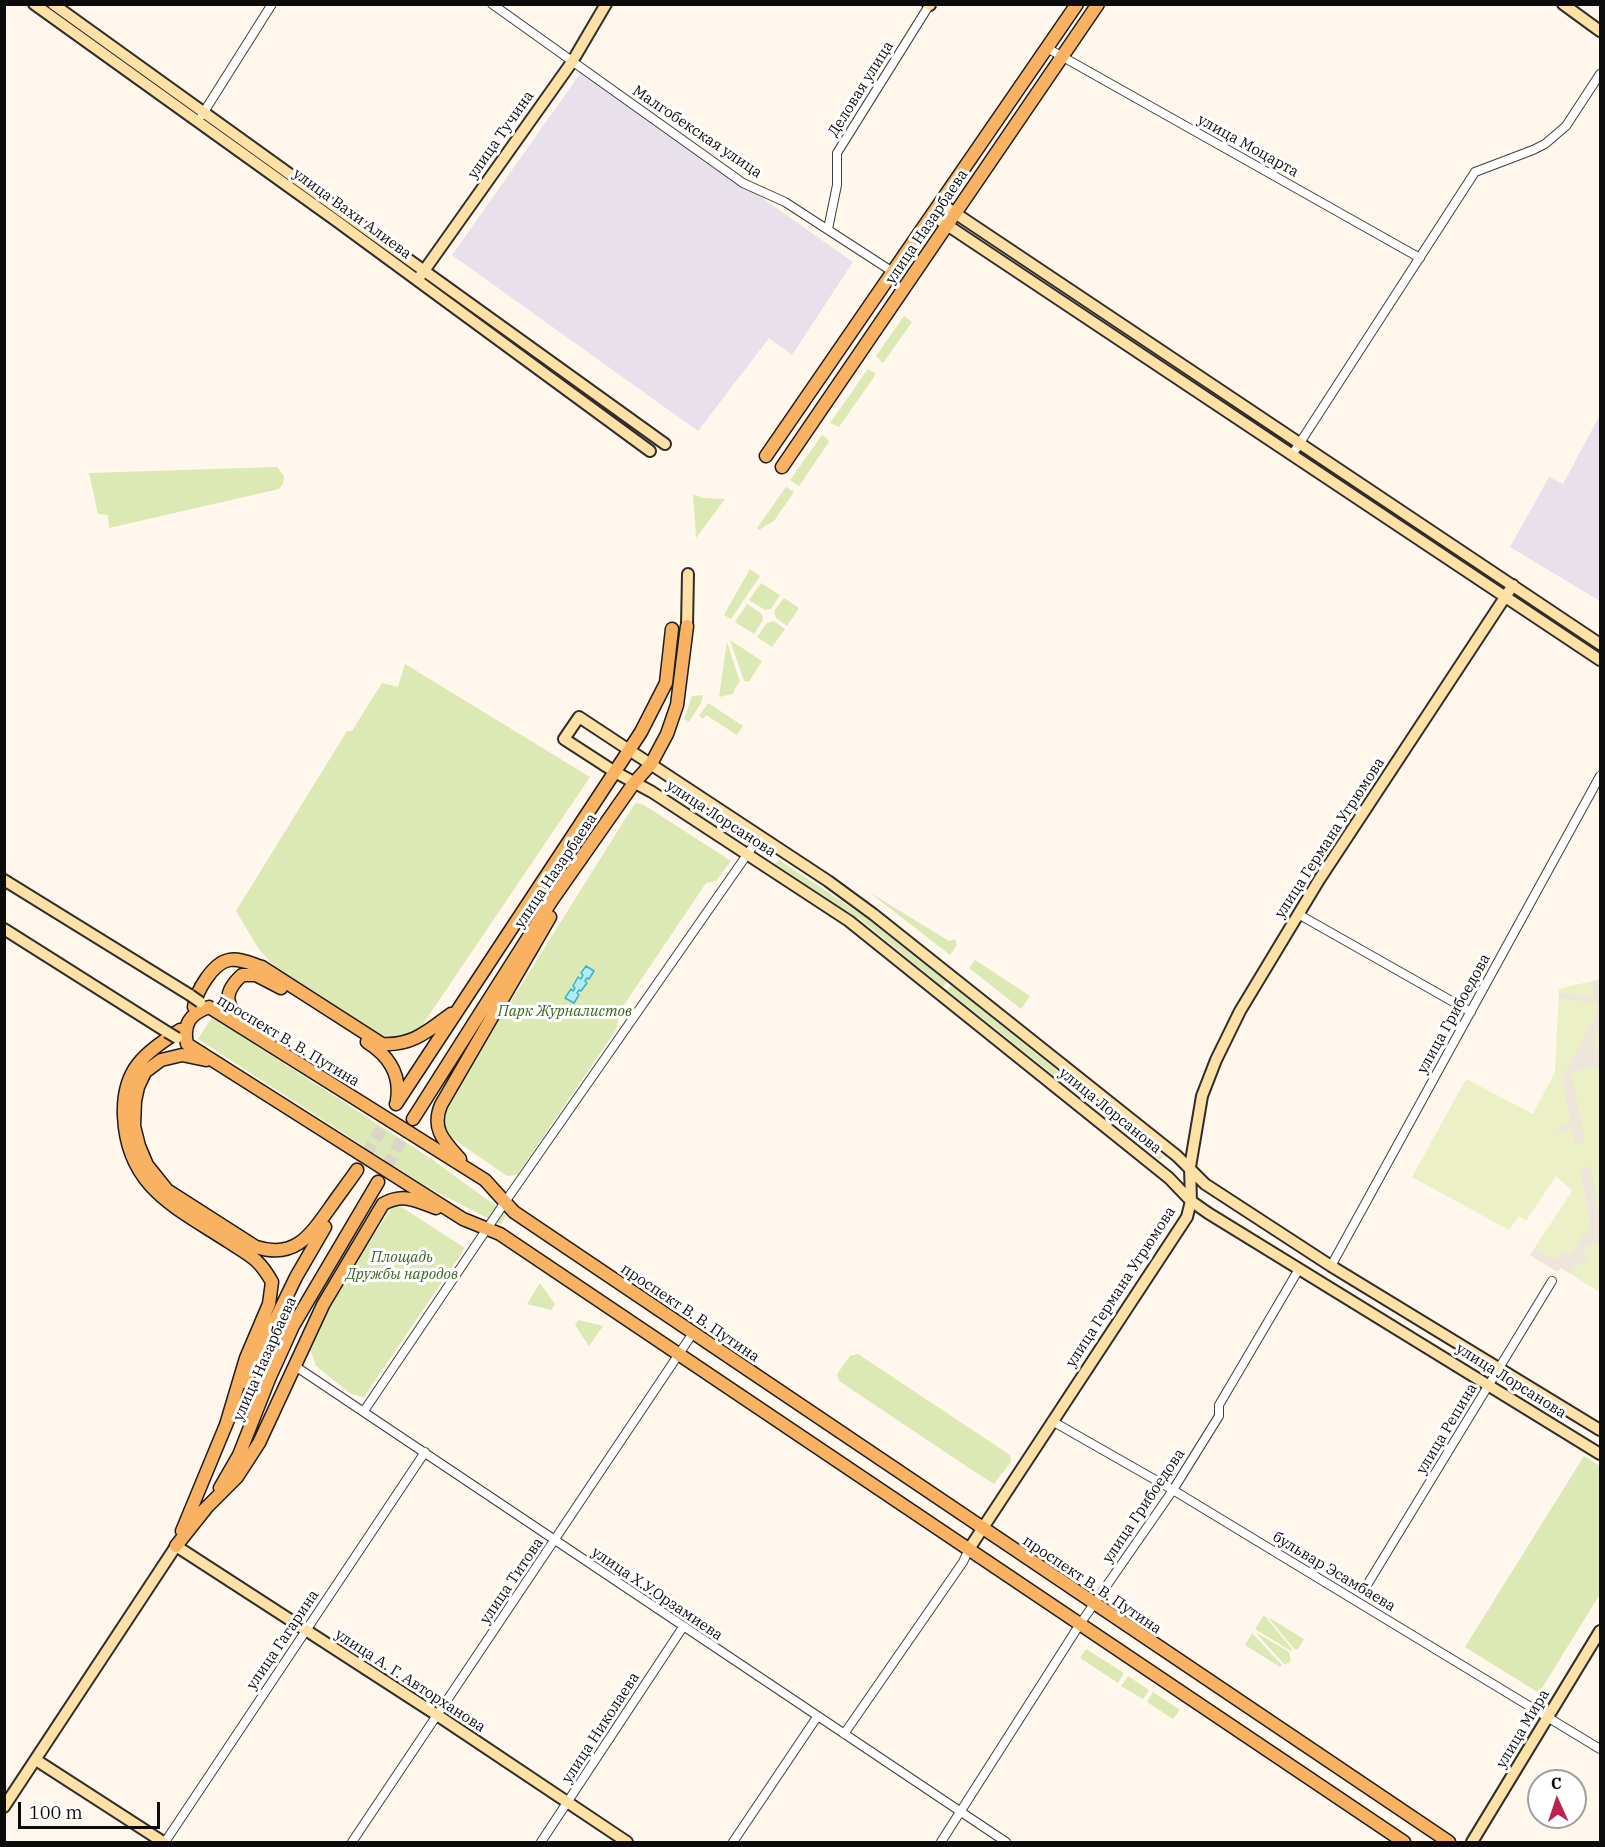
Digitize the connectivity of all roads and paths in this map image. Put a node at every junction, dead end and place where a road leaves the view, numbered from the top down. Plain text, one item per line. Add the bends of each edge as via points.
1 (34, 4) edge
2 (53, 4) edge
3 (272, 4) edge
4 (492, 4) edge
5 (606, 4) edge
6 (1077, 4) edge
7 (1098, 4) edge
8 (1563, 4) edge
9 (930, 5) edge
10 (1600, 31) edge
11 (1047, 48) junction
12 (1062, 57) junction
13 (572, 62) junction
14 (1600, 74) edge
15 (204, 113) junction
16 (198, 123) junction
17 (940, 203) junction
18 (955, 213) junction
19 (932, 215) junction
20 (947, 225) junction
21 (828, 229) junction
22 (1420, 258) junction
23 (893, 272) junction
24 (420, 275) junction
25 (1300, 443) junction
26 (665, 444) dead end
27 (650, 451) dead end
28 (1292, 455) junction
29 (766, 456) dead end
30 (782, 467) dead end
31 (688, 574) dead end
32 (1513, 585) junction
33 (1505, 597) junction
34 (687, 626) joint
35 (672, 628) dead end
36 (1600, 644) edge
37 (1600, 660) edge
38 (629, 750) junction
39 (651, 764) junction
40 (615, 772) junction
41 (1600, 776) edge
42 (634, 783) junction
43 (760, 836) junction
44 (748, 854) junction
45 (4, 880) edge
46 (564, 884) junction
47 (1298, 914) junction
48 (4, 929) edge
49 (204, 1004) junction
50 (459, 1007) junction
51 (1471, 1012) junction
52 (189, 1021) junction
53 (245, 1030) junction
54 (182, 1041) junction
55 (213, 1061) junction
56 (413, 1119) tunnel mouth
57 (1190, 1167) junction
58 (468, 1169) junction
59 (378, 1182) tunnel mouth
60 (1191, 1201) junction
61 (505, 1202) junction
62 (463, 1219) junction
63 (488, 1229) junction
64 (1331, 1266) junction
65 (1299, 1269) junction
66 (1552, 1281) dead end
67 (693, 1334) junction
68 (680, 1354) junction
69 (295, 1366) junction
70 (1499, 1368) junction
71 (1489, 1386) junction
72 (364, 1411) junction
73 (1052, 1421) junction
74 (226, 1425) junction
75 (1600, 1430) edge
76 (425, 1452) junction
77 (1600, 1454) edge
78 (1173, 1490) junction
79 (202, 1512) junction
80 (981, 1528) junction
81 (555, 1541) junction
82 (176, 1546) junction
83 (969, 1549) junction
84 (1364, 1590) dead end
85 (1094, 1604) junction
86 (1080, 1624) junction
87 (683, 1627) junction
88 (305, 1630) junction
89 (1600, 1631) edge
90 (1597, 1645) edge
91 (437, 1715) junction
92 (817, 1717) junction
93 (1548, 1717) junction
94 (844, 1734) junction
95 (1600, 1749) edge
96 (36, 1760) junction
97 (567, 1803) junction
98 (4, 1807) edge
99 (962, 1813) junction
100 (164, 1842) edge
101 (352, 1842) edge
102 (541, 1842) edge
103 (627, 1842) edge
104 (733, 1842) edge
105 (941, 1842) edge
106 (1006, 1842) edge
107 (1404, 1842) edge
108 (1449, 1842) edge
109 (1472, 1842) edge

1 - 16 main road, улица Вахи Алиева
2 - 15 main road, улица Вахи Алиева
3 - 15 street
4 - 13 street, Малгобекская улица
5 - 13 main road, улица Тучина
6 - 11 main road, улица Назарбаева
7 - 12 main road, улица Назарбаева
8 - 10 main road
9 - 21 street, Деловая улица via 837,153 837,185
11 - 12 street, улица Моцарта
11 - 17 main road, улица Назарбаева
12 - 18 main road, улица Назарбаева
12 - 22 street, улица Моцарта
13 - 21 street, Малгобекская улица via 743,183 785,202
13 - 24 main road, улица Тучина
14 - 22 street via 1566,126 1545,144 1475,172
15 - 16 street
15 - 24 main road, улица Вахи Алиева
16 - 24 main road, улица Вахи Алиева
17 - 18 main road
17 - 19 main road, улица Назарбаева
18 - 20 main road, улица Назарбаева
18 - 25 main road
19 - 20 main road
19 - 23 main road, улица Назарбаева
20 - 28 main road
20 - 30 main road, улица Назарбаева
21 - 23 street, Малгобекская улица
22 - 25 street
23 - 29 main road, улица Назарбаева
24 - 26 main road, улица Вахи Алиева
24 - 27 main road, улица Вахи Алиева
25 - 28 street
25 - 32 main road
28 - 33 main road
31 - 34 main road
32 - 33 main road, улица Германа Угрюмова
32 - 36 main road
33 - 37 main road
33 - 47 main road, улица Германа Угрюмова
34 - 39 main road, улица Назарбаева via 677,705
35 - 38 main road, улица Назарбаева via 666,683
38 - 39 main road, улица Лорсанова
38 - 40 main road, улица Назарбаева
38 - 40 main road, улица Лорсанова via 579,717 564,739
39 - 42 main road, улица Назарбаева
39 - 43 main road, улица Лорсанова
40 - 42 main road, улица Лорсанова
40 - 50 main road, улица Назарбаева
41 - 51 street, улица Грибоедова
42 - 44 main road, улица Лорсанова
42 - 46 main road, улица Назарбаева
43 - 44 street
43 - 57 main road, улица Лорсанова via 873,914
44 - 60 main road, улица Лорсанова via 849,921 1169,1178
44 - 61 street
45 - 49 main road, bridge
46 - 56 main road, улица Назарбаева
46 - 58 main road via 556,908 436,1118 440,1133
47 - 51 street
47 - 57 main road, улица Германа Угрюмова via 1240,1011 1216,1060 1202,1096
48 - 54 main road, bridge
49 - 52 main road, проспект В. В. Путина
49 - 53 main road, проспект В. В. Путина
50 - 52 main road via 409,1042 382,1044 262,967 230,960 215,967 195,996
50 - 53 main road, улица Назарбаева via 396,1104 397,1076 375,1047 256,975 242,975 231,985 228,997
51 - 64 street, улица Грибоедова
52 - 54 main road
52 - 74 main road, проспект В. В. Путина via 135,1066 124,1095 124,1125 136,1165 154,1191 259,1262 272,1282 269,1304 246,1358
53 - 58 main road, проспект В. В. Путина
54 - 55 main road
55 - 62 main road
55 - 74 main road, улица Назарбаева via 182,1054 161,1060 145,1072 138,1087 134,1126 139,1146 147,1165 167,1190 256,1247 279,1251 313,1232 357,1170 291,1287
57 - 60 main road, улица Германа Угрюмова
57 - 64 main road, улица Лорсанова via 1205,1184
58 - 61 main road, проспект В. В. Путина via 485,1180
59 - 79 main road, улица Назарбаева via 293,1326 239,1455
60 - 65 main road, улица Лорсанова
60 - 73 main road, улица Германа Угрюмова via 1187,1216
61 - 63 street
61 - 67 main road, проспект В. В. Путина via 514,1212
62 - 63 main road
62 - 69 main road via 403,1197 383,1204 323,1305
63 - 68 main road via 500,1233
63 - 72 street
64 - 70 main road, улица Лорсанова
65 - 71 main road, улица Лорсанова
65 - 78 street, улица Грибоедова via 1219,1405 1219,1416
66 - 70 street, улица Репина
67 - 68 street, улица Титова
67 - 80 main road, проспект В. В. Путина
68 - 81 street, улица Титова
68 - 83 main road
69 - 72 street, улица Х.У.Орзамиева
69 - 79 main road via 253,1452 237,1477
70 - 71 street, улица Репина
70 - 75 main road, улица Лорсанова
71 - 77 main road, улица Лорсанова
71 - 84 street, улица Репина
72 - 76 street, улица Х.У.Орзамиева
73 - 78 street, бульвар Эсамбаева
73 - 80 main road, улица Германа Угрюмова
74 - 82 main road, улица Назарбаева
76 - 81 street, улица Х.У.Орзамиева
76 - 88 street, улица Гагарина
78 - 85 street, улица Грибоедова
78 - 93 street, бульвар Эсамбаева
79 - 82 main road, улица Назарбаева
80 - 83 main road, улица Германа Угрюмова
80 - 85 main road, проспект В. В. Путина
81 - 87 street, улица Х.У.Орзамиева
81 - 91 street, улица Титова
82 - 88 main road, улица А. Г. Авторханова
82 - 96 main road, улица Назарбаева
83 - 86 main road
83 - 94 street, улица Германа Угрюмова
85 - 86 street, улица Грибоедова
85 - 108 main road, проспект В. В. Путина
86 - 99 street, улица Грибоедова
86 - 107 main road
87 - 92 street, улица Х.У.Орзамиева
87 - 97 street, улица Николаева
88 - 91 main road, улица А. Г. Авторханова
88 - 100 street, улица Гагарина
89 - 90 main road, улица Мира
90 - 93 main road, улица Мира
91 - 97 main road, улица А. Г. Авторханова
91 - 101 street, улица Титова
92 - 94 street, улица Х.У.Орзамиева
92 - 104 street
93 - 95 street, бульвар Эсамбаева
93 - 109 main road, улица Мира
94 - 99 street, улица Х.У.Орзамиева
96 - 98 main road, улица Назарбаева
96 - 100 main road
97 - 102 street, улица Николаева
97 - 103 main road, улица А. Г. Авторханова
99 - 105 street, улица Грибоедова
99 - 106 street, улица Х.У.Орзамиева

